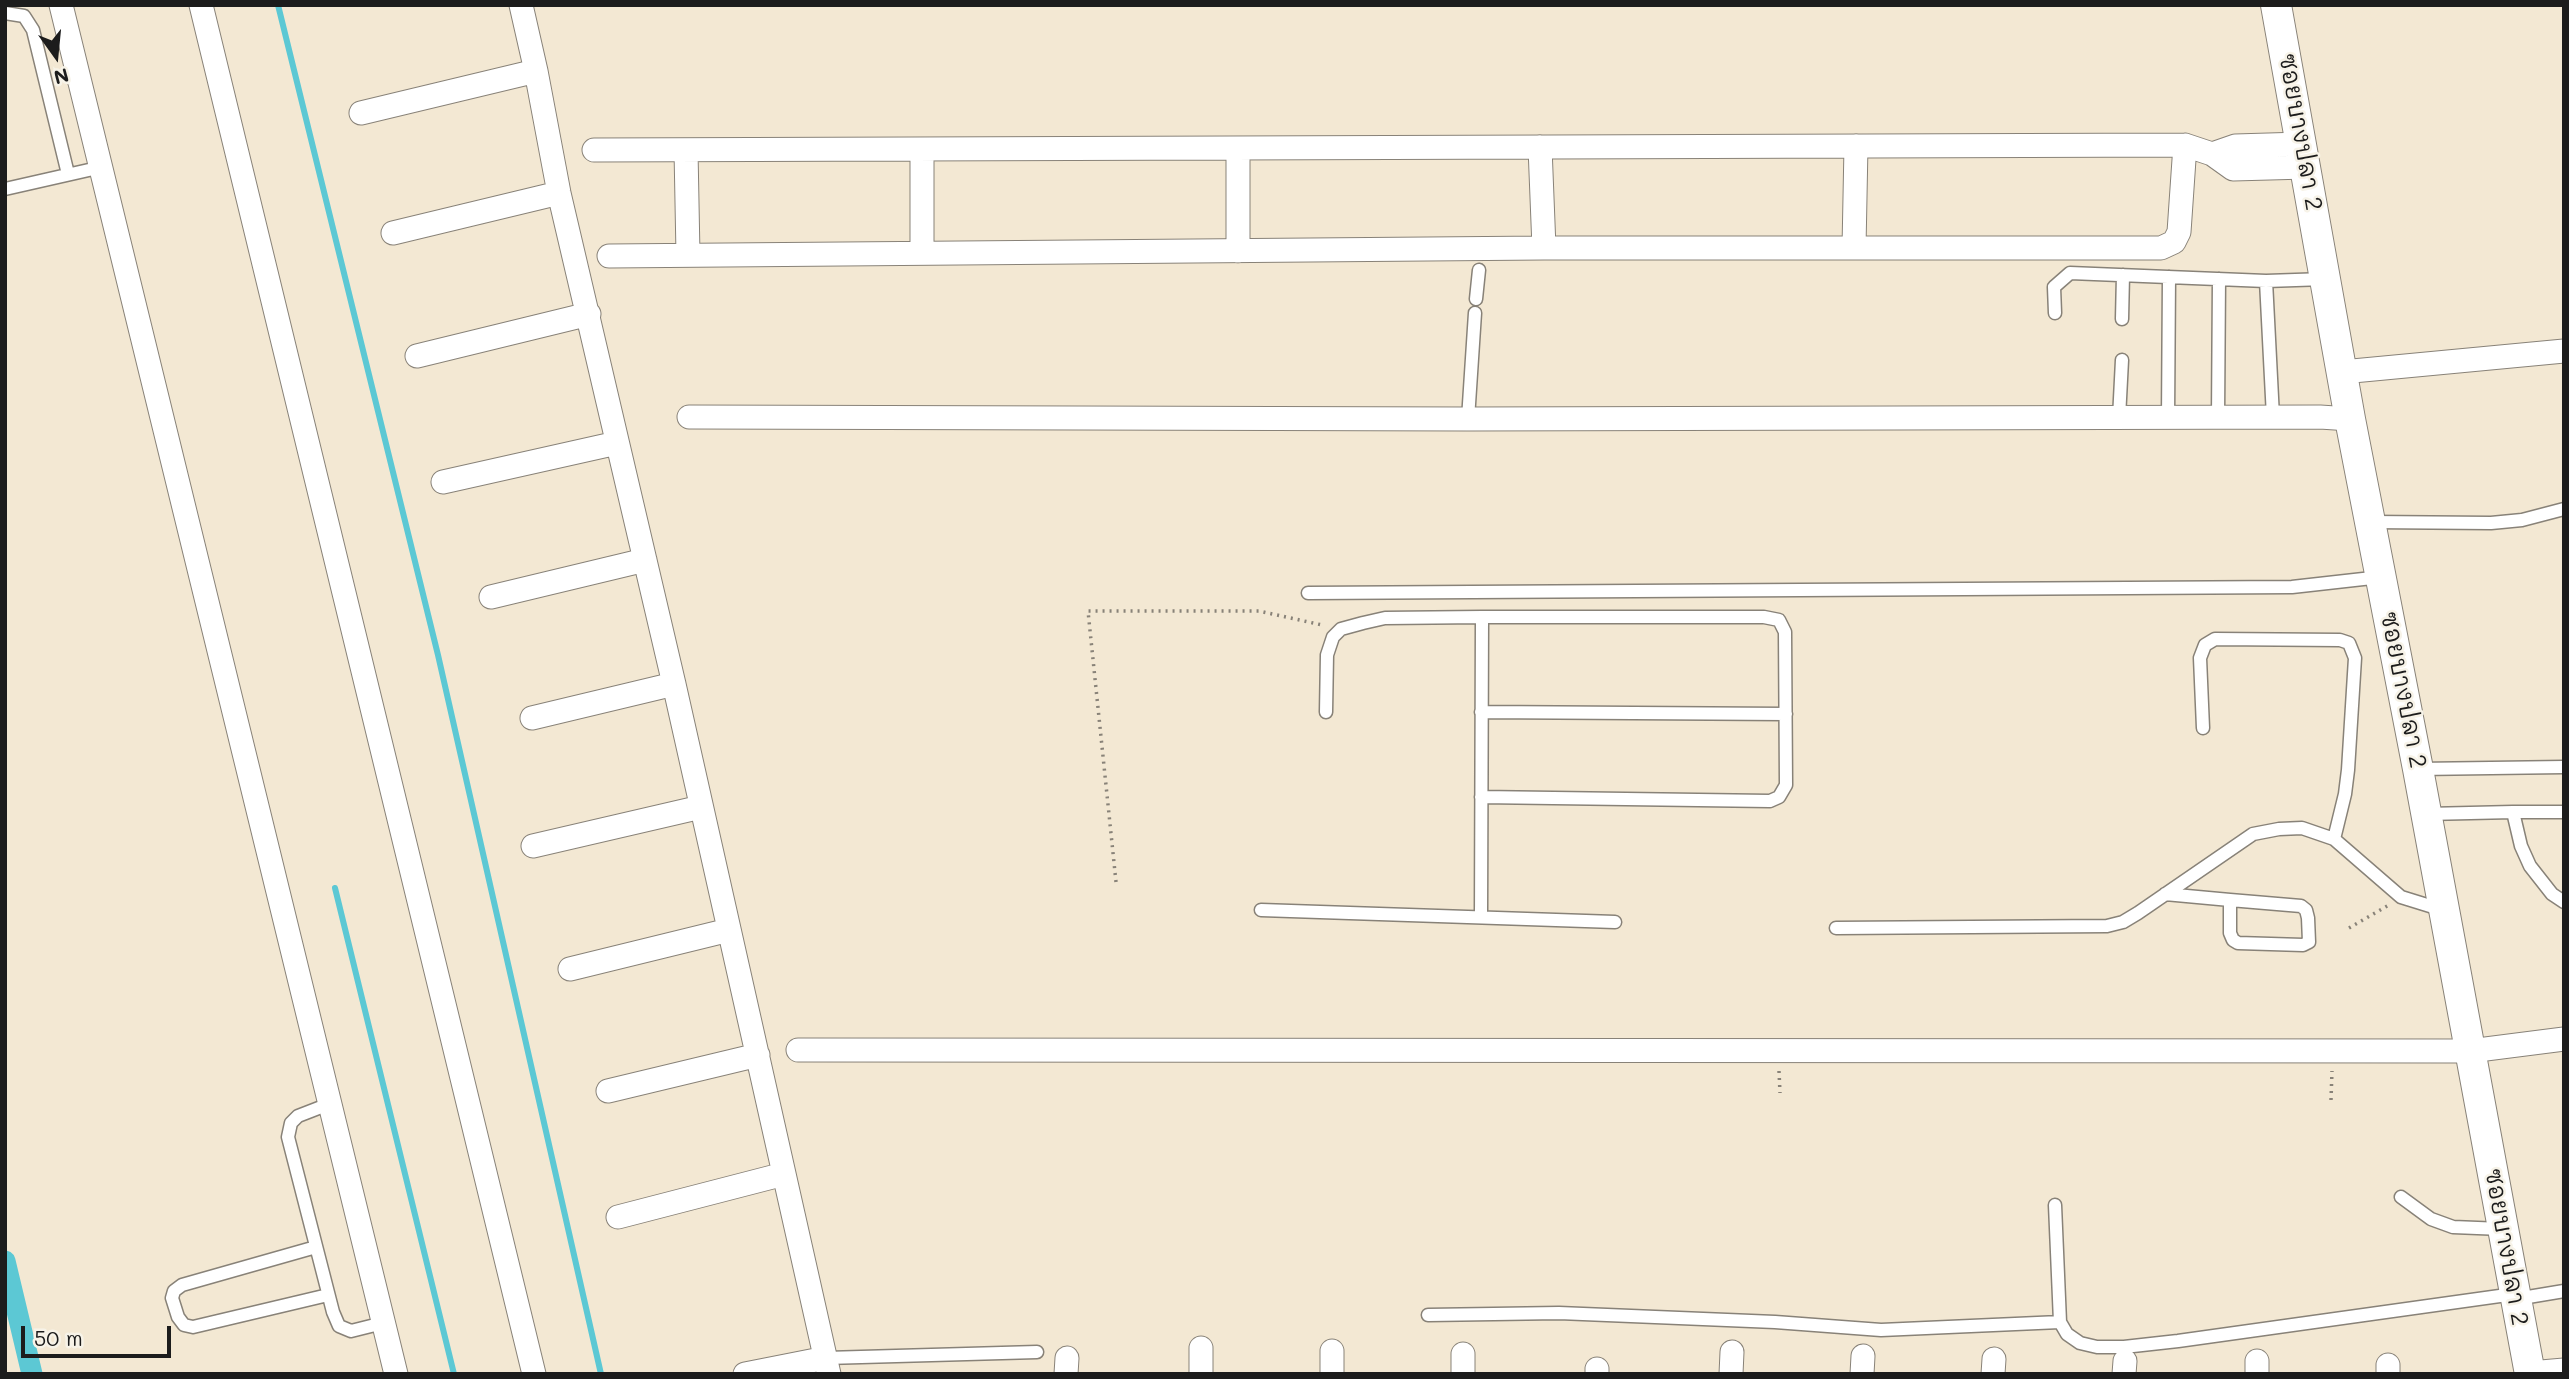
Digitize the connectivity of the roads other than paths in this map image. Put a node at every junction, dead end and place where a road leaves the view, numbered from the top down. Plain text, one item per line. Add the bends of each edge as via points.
1 (61, 5) edge
2 (201, 5) edge
3 (521, 5) edge
4 (2276, 5) edge
5 (5, 13) edge
6 (536, 71) junction
7 (361, 113) dead end
8 (2185, 145) junction
9 (1856, 146) junction
10 (1540, 147) junction
11 (1238, 148) junction
12 (922, 149) junction
13 (594, 150) dead end
14 (686, 150) junction
15 (2304, 156) junction
16 (102, 167) junction
17 (68, 174) junction
18 (5, 189) edge
19 (559, 193) junction
20 (393, 233) dead end
21 (1544, 248) junction
22 (1854, 248) junction
23 (1238, 251) junction
24 (922, 253) junction
25 (609, 256) dead end
26 (688, 256) junction
27 (1479, 270) dead end
28 (2123, 275) junction
29 (2169, 277) junction
30 (2219, 279) junction
31 (2326, 279) junction
32 (2266, 281) junction
33 (1476, 299) dead end
34 (1475, 313) dead end
35 (2055, 313) dead end
36 (589, 314) junction
37 (2122, 319) dead end
38 (2564, 351) edge
39 (417, 356) dead end
40 (2122, 360) dead end
41 (2342, 372) junction
42 (689, 417) dead end
43 (2273, 417) junction
44 (2119, 418) junction
45 (2168, 418) junction
46 (2218, 418) junction
47 (1468, 419) junction
48 (2350, 419) junction
49 (617, 443) junction
50 (443, 482) dead end
51 (2564, 509) edge
52 (2371, 522) junction
53 (645, 560) junction
54 (2381, 577) junction
55 (1308, 593) dead end
56 (491, 597) dead end
57 (1482, 617) junction
58 (674, 684) junction
59 (1326, 712) dead end
60 (1481, 712) junction
61 (1786, 714) junction
62 (532, 718) dead end
63 (2203, 728) dead end
64 (2564, 767) edge
65 (2418, 769) junction
66 (1481, 797) junction
67 (701, 807) junction
68 (2514, 812) junction
69 (2564, 812) edge
70 (2427, 814) junction
71 (2334, 839) junction
72 (533, 846) dead end
73 (2165, 894) junction
74 (2230, 900) junction
75 (2564, 902) edge
76 (1261, 910) dead end
77 (2443, 910) junction
78 (1480, 916) junction
79 (1615, 922) dead end
80 (1836, 928) dead end
81 (729, 930) junction
82 (570, 969) dead end
83 (2564, 1039) edge
84 (798, 1050) dead end
85 (2470, 1051) junction
86 (758, 1055) junction
87 (608, 1091) dead end
88 (329, 1104) junction
89 (784, 1174) junction
90 (2401, 1197) dead end
91 (2055, 1205) dead end
92 (618, 1217) dead end
93 (2502, 1229) junction
94 (316, 1247) junction
95 (2564, 1291) edge
96 (328, 1295) junction
97 (2515, 1296) junction
98 (1428, 1315) dead end
99 (2060, 1322) junction
100 (383, 1323) junction
101 (1201, 1348) dead end
102 (1037, 1352) dead end
103 (827, 1366) edge
104 (2564, 1370) edge
105 (2530, 1373) edge
106 (396, 1374) edge
107 (534, 1374) edge
108 (745, 1374) edge
109 (1201, 1374) edge

1 - 16 street
2 - 107 street
3 - 6 street
4 - 15 street, ซอยบางปลา 2
5 - 17 lane via 24,16 33,30
6 - 7 street
6 - 19 street
8 - 9 street
8 - 15 street via 2212,154 2233,169
8 - 22 street via 2179,232 2174,242 2161,248
9 - 10 street
9 - 22 street
10 - 11 street
10 - 21 street
11 - 12 street
11 - 23 street
12 - 14 street
12 - 24 street
13 - 14 street
14 - 26 street
15 - 31 street, ซอยบางปลา 2
16 - 17 lane
16 - 88 street
17 - 18 lane
19 - 20 street
19 - 36 street
21 - 22 street
21 - 23 street
23 - 24 street
24 - 26 street
25 - 26 street
27 - 33 lane
28 - 29 lane
28 - 35 lane via 2070,273 2054,287
28 - 37 lane
29 - 30 lane
29 - 45 lane
30 - 32 lane
30 - 46 lane
31 - 32 lane
31 - 41 street, ซอยบางปลา 2
32 - 43 lane
34 - 47 lane
36 - 39 street
36 - 49 street
38 - 41 street
40 - 44 lane
41 - 48 street, ซอยบางปลา 2
42 - 47 street
43 - 46 street
43 - 48 street
44 - 45 street
44 - 47 street
45 - 46 street
48 - 52 street, ซอยบางปลา 2
49 - 50 street
49 - 53 street
51 - 52 lane via 2491,523
52 - 54 street, ซอยบางปลา 2
53 - 56 street
53 - 58 street
54 - 55 lane via 2292,587
54 - 65 street, ซอยบางปลา 2
57 - 59 lane via 1385,618 1341,629 1327,655
57 - 60 lane
57 - 61 lane via 1779,620 1785,632
58 - 62 street
58 - 67 street
60 - 61 lane
60 - 66 lane
61 - 66 lane via 1786,785 1779,797 1770,801
63 - 71 lane via 2200,657 2205,645 2215,639 2350,643 2355,658 2348,770
64 - 65 lane
65 - 70 street, ซอยบางปลา 2
66 - 78 lane
67 - 72 street
67 - 81 street
68 - 69 lane
68 - 70 lane
68 - 75 lane via 2530,866
70 - 77 street, ซอยบางปลา 2
71 - 73 lane via 2302,828 2253,834
71 - 77 lane via 2401,897
73 - 74 lane
73 - 80 lane via 2123,922 2099,927
74 - 74 lane via 2301,906 2308,918 2309,942 2238,943 2230,933
76 - 78 lane
77 - 85 street, ซอยบางปลา 2
78 - 79 lane
81 - 82 street
81 - 86 street
83 - 85 street
84 - 85 street
85 - 93 street, ซอยบางปลา 2
86 - 87 street
86 - 89 street
88 - 94 lane via 298,1116 288,1137
88 - 100 street
89 - 92 street
89 - 103 street
90 - 93 lane via 2431,1219 2453,1227
91 - 99 lane
93 - 97 street, ซอยบางปลา 2
94 - 96 lane
94 - 96 lane via 182,1285 172,1298 178,1317 193,1327
95 - 97 lane
96 - 100 lane via 339,1326 351,1331
97 - 99 lane via 2124,1347 2080,1343
97 - 105 street, ซอยบางปลา 2
98 - 99 lane via 1559,1313 1881,1330
100 - 106 street
101 - 109 street
102 - 103 lane
103 - 108 street
104 - 105 street

